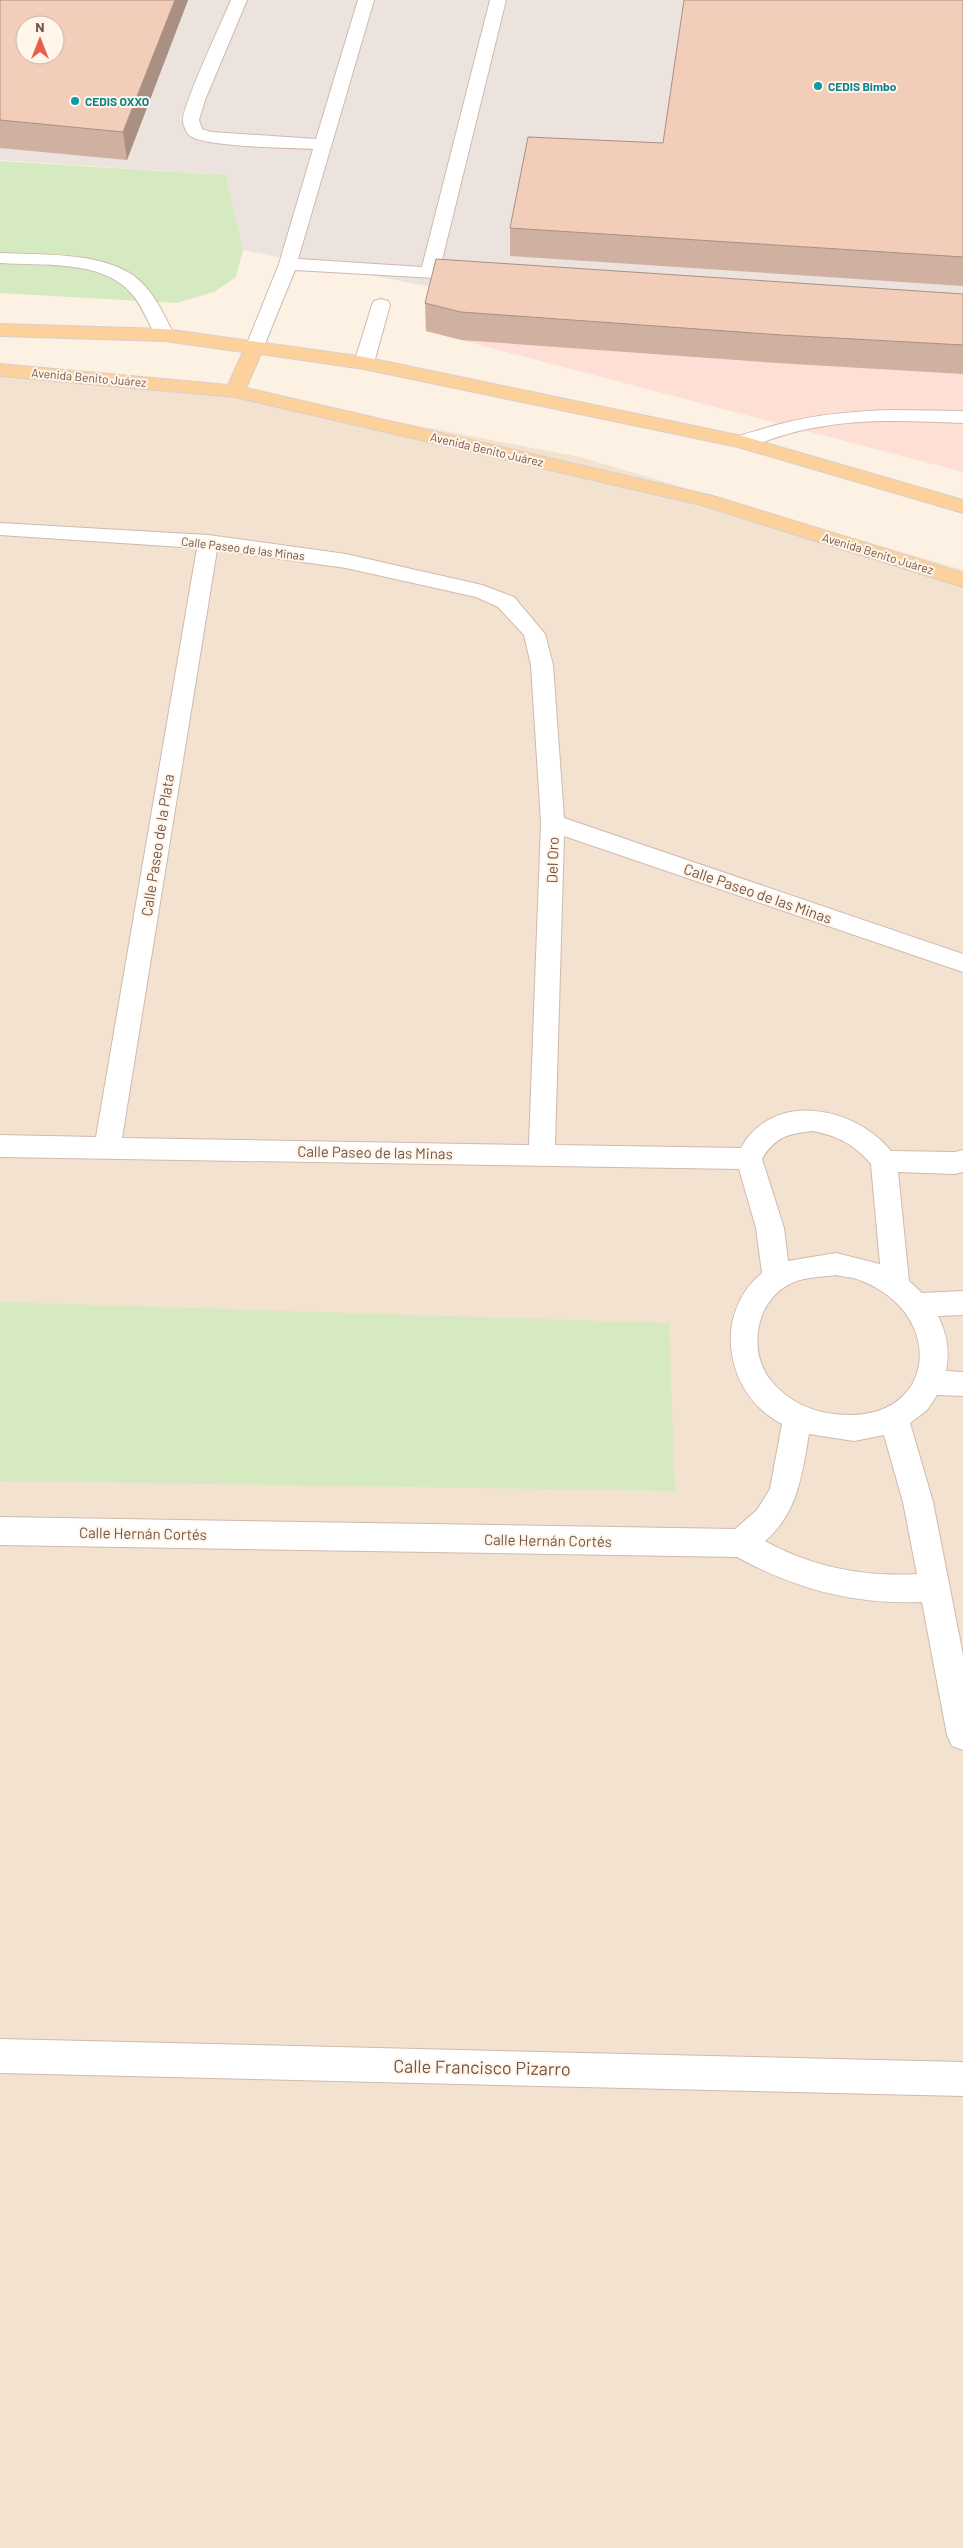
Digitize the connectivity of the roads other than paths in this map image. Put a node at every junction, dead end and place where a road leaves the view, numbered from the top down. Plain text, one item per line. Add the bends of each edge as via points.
1 (239, 0) edge
2 (366, 0) edge
3 (498, 0) edge
4 (324, 145) junction
5 (0, 258) edge
6 (288, 264) junction
7 (430, 272) junction
8 (489, 276) edge
9 (381, 305) dead end
10 (0, 330) edge
11 (165, 335) junction
12 (255, 346) junction
13 (364, 363) junction
14 (0, 370) edge
15 (235, 391) junction
16 (963, 417) edge
17 (742, 442) junction
18 (963, 507) edge
19 (0, 529) edge
20 (208, 542) junction
21 (963, 580) edge
22 (482, 592) joint
23 (553, 823) junction
24 (963, 963) edge
25 (0, 1146) edge
26 (106, 1148) junction
27 (542, 1155) junction
28 (749, 1159) junction
29 (884, 1161) junction
30 (963, 1161) edge
31 (776, 1277) junction
32 (896, 1285) junction
33 (963, 1303) edge
34 (917, 1305) junction
35 (930, 1382) junction
36 (963, 1384) edge
37 (798, 1418) junction
38 (894, 1419) junction
39 (0, 1531) edge
40 (741, 1543) junction
41 (935, 1587) junction
42 (963, 1735) edge
43 (0, 2056) edge
44 (963, 2079) edge

1 - 4 street via 191,120 195,132 208,137
2 - 4 street
3 - 7 street
4 - 6 street
5 - 11 street via 110,270 138,288
6 - 7 street
6 - 12 street
7 - 8 street
9 - 13 street
10 - 11 main road
11 - 12 main road
12 - 13 main road
12 - 15 main road
13 - 17 main road
14 - 15 main road, Avenida Benito Juárez
15 - 21 main road, Avenida Benito Juárez via 706,500
16 - 17 street via 873,416 824,420 788,427
17 - 18 main road
19 - 20 street, Calle Paseo de las Minas
20 - 22 street, Calle Paseo de las Minas via 346,561
20 - 26 street, Calle Paseo de la Plata
22 - 23 street, Del Oro via 506,602 534,634 542,666
23 - 24 street, Calle Paseo de las Minas
23 - 27 street, Del Oro
25 - 26 street, Calle Paseo de las Minas
26 - 27 street, Calle Paseo de las Minas
27 - 28 street, Calle Paseo de las Minas
28 - 29 street via 753,1146 769,1132 788,1124 814,1120 835,1124 858,1134 877,1149
28 - 31 street via 770,1228
29 - 30 street
29 - 32 street
31 - 32 street via 805,1267 836,1264 867,1270
31 - 37 street via 756,1296 744,1320 742,1348 751,1375 771,1400
32 - 34 street
33 - 34 street
34 - 35 street via 931,1330 935,1356
35 - 36 street
35 - 38 street via 916,1402
37 - 38 street via 830,1427 864,1428
37 - 40 street via 784,1492 768,1520
38 - 41 street via 918,1502
39 - 40 street, Calle Hernán Cortés
40 - 41 street, Calle Hernán Cortés via 804,1574 847,1586 895,1590
41 - 42 street
43 - 44 street, Calle Francisco Pizarro

